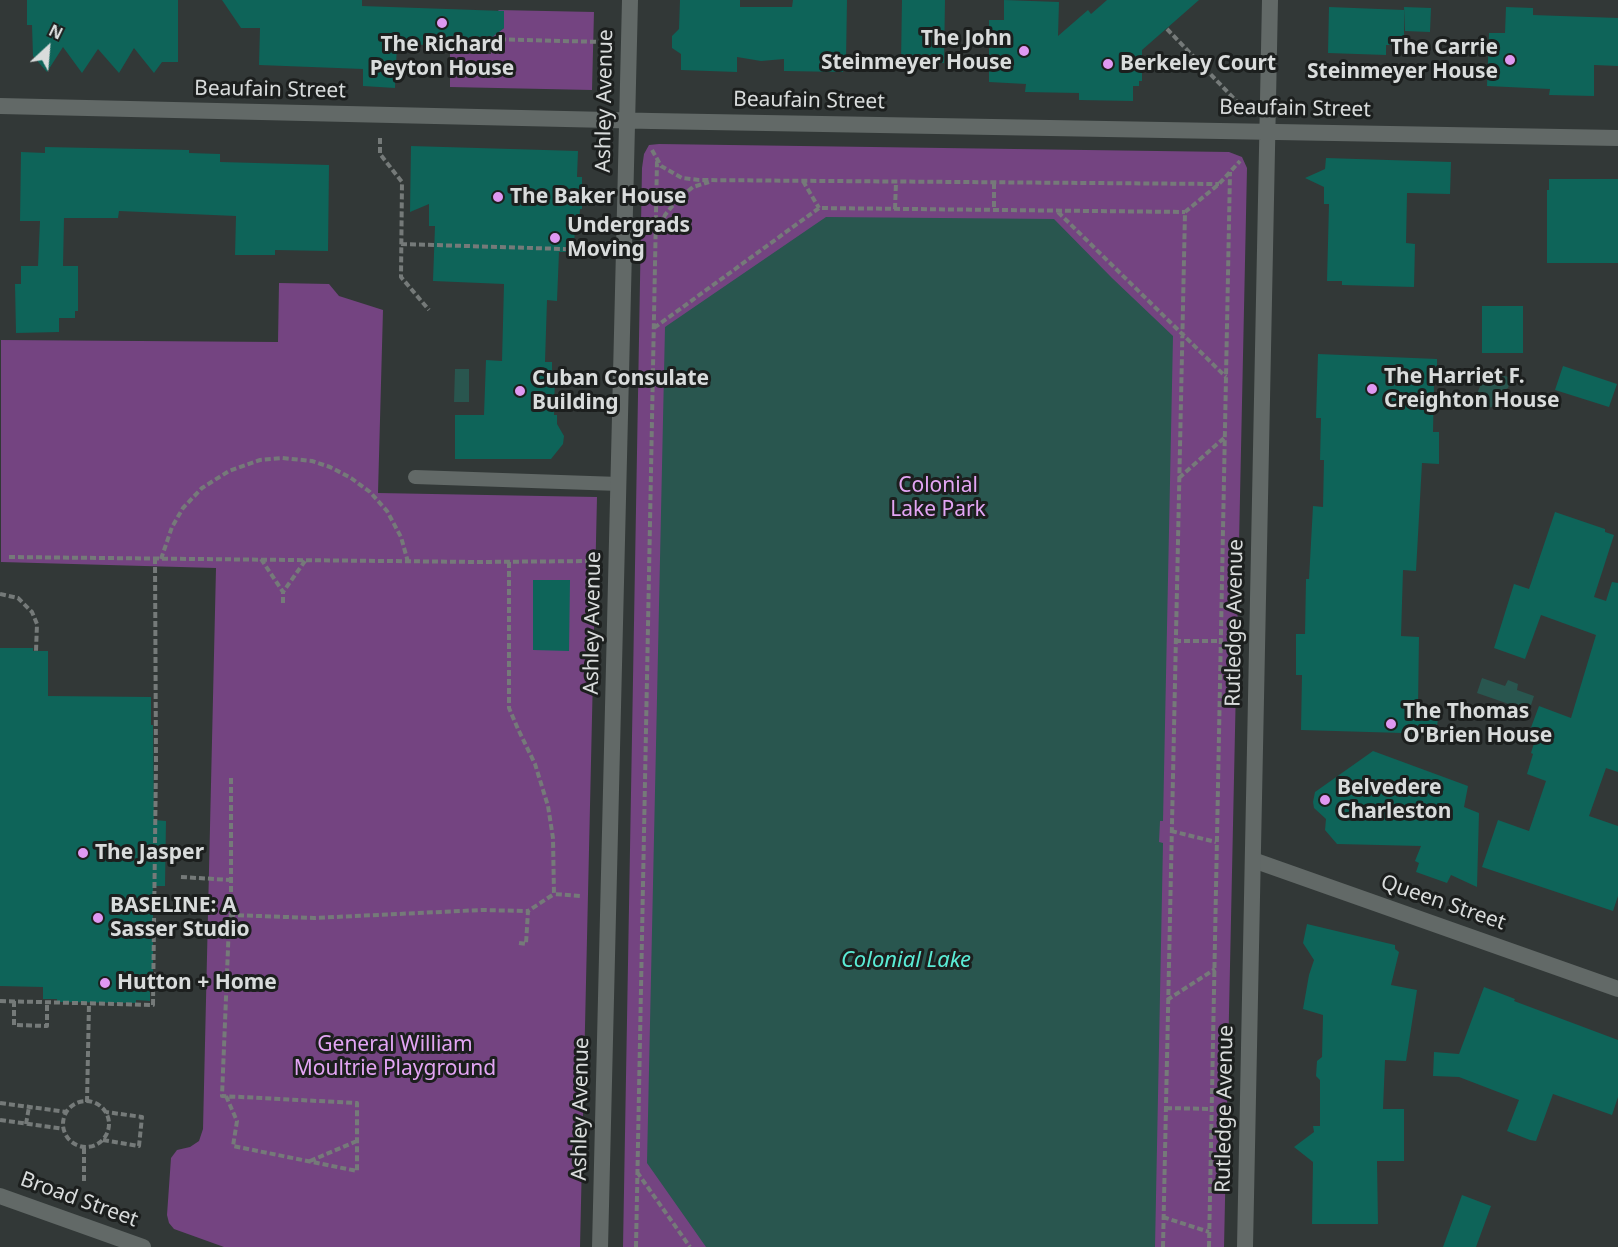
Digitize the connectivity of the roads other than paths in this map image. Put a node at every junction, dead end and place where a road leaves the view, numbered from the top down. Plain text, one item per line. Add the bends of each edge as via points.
1 (630, 0) edge
2 (1270, 0) edge
3 (0, 106) edge
4 (628, 121) junction
5 (1267, 131) junction
6 (1618, 138) edge
7 (415, 477) dead end
8 (619, 484) junction
9 (1252, 860) junction
10 (1618, 989) edge
11 (0, 1196) edge
12 (1248, 1246) edge
13 (143, 1247) edge
14 (600, 1247) edge

1 - 4 street, Ashley Avenue
2 - 5 street, Rutledge Avenue
3 - 4 street, Beaufain Street
4 - 5 street, Beaufain Street
4 - 8 street, Ashley Avenue
5 - 6 street, Beaufain Street
5 - 9 street, Rutledge Avenue
7 - 8 lane
8 - 14 street, Ashley Avenue
9 - 10 street, Queen Street
9 - 12 street, Rutledge Avenue
11 - 13 street, Broad Street

